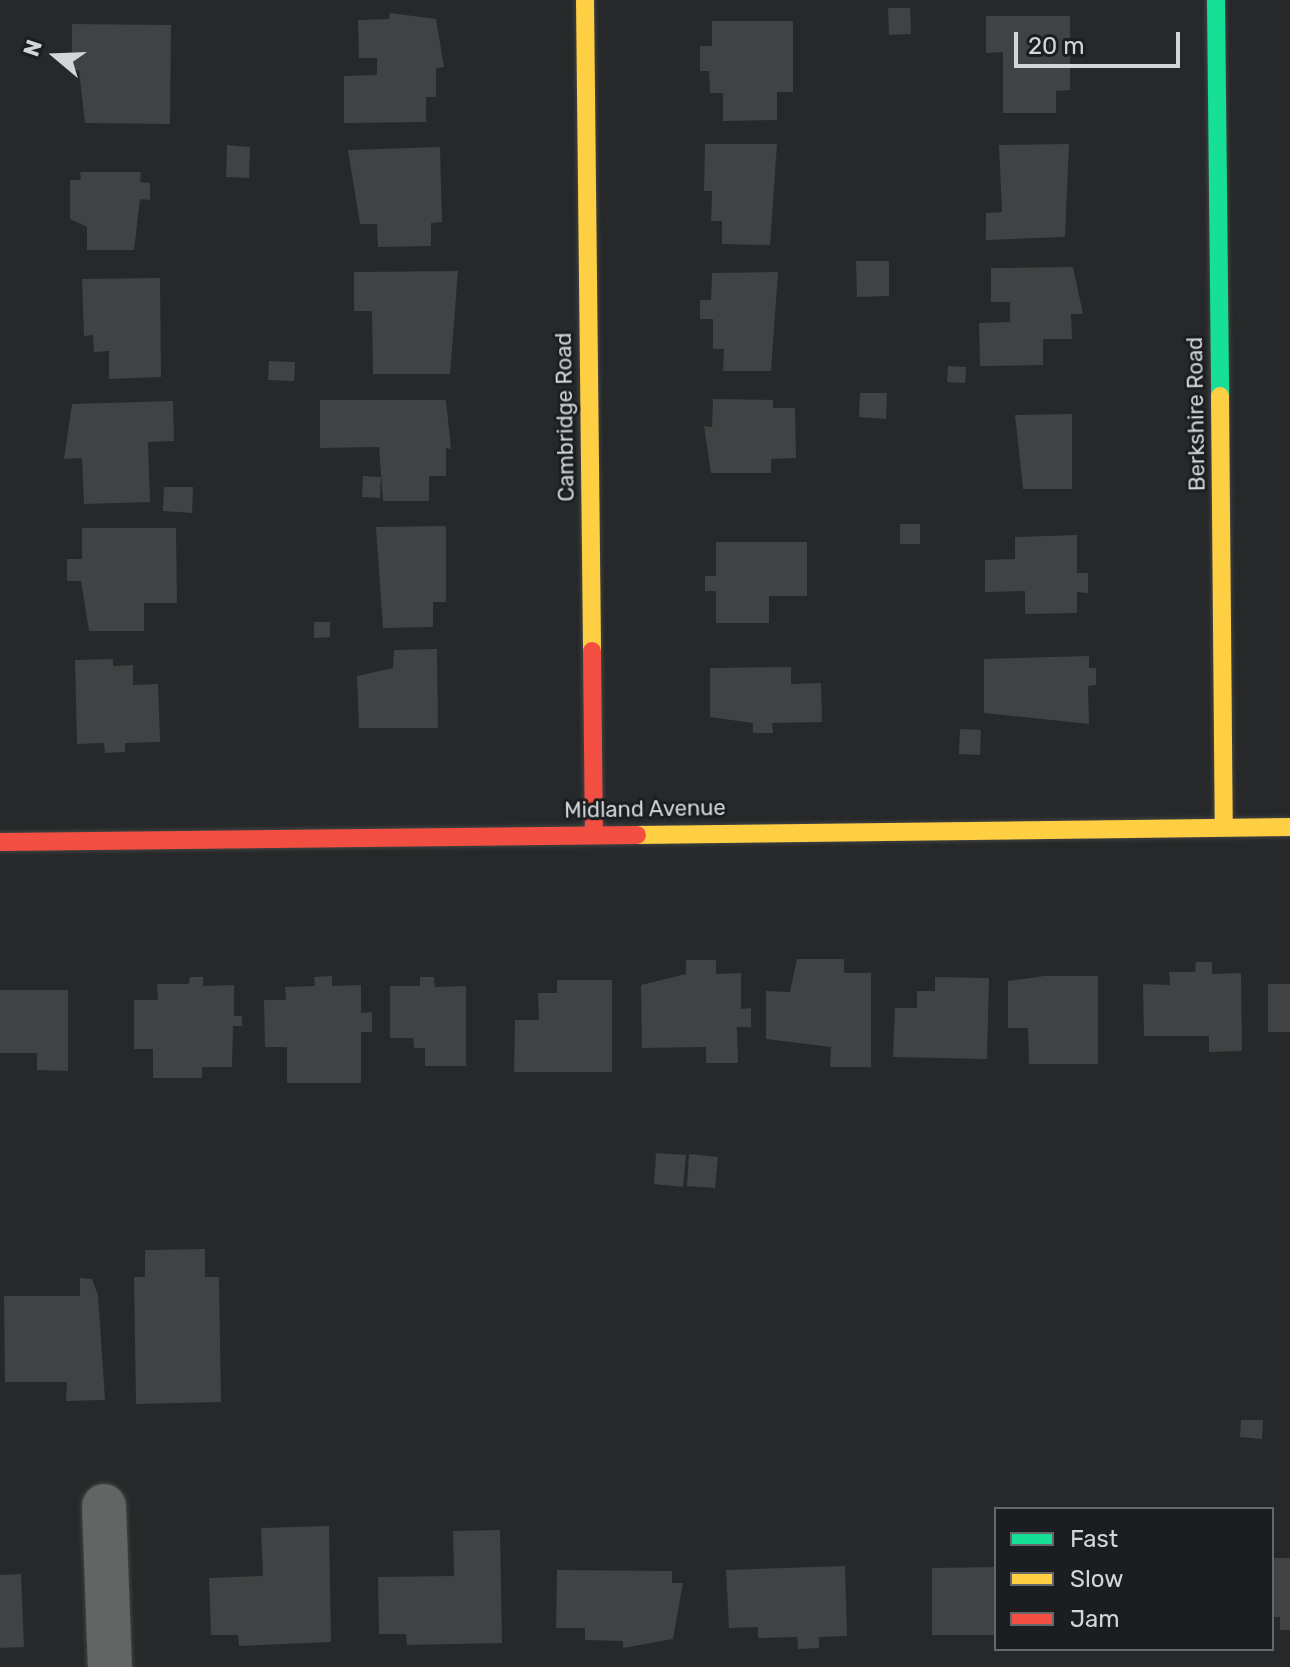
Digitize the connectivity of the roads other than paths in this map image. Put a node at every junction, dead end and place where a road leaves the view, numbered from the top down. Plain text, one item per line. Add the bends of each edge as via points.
1 (585, 0) edge
2 (1216, 0) edge
3 (1224, 827) junction
4 (1290, 827) edge
5 (594, 833) junction
6 (0, 842) edge
7 (104, 1506) dead end
8 (110, 1667) edge

1 - 5 street, Cambridge Road
2 - 3 street, Berkshire Road
3 - 4 street, Midland Avenue
3 - 5 street, Midland Avenue
5 - 6 street, Midland Avenue
7 - 8 street

